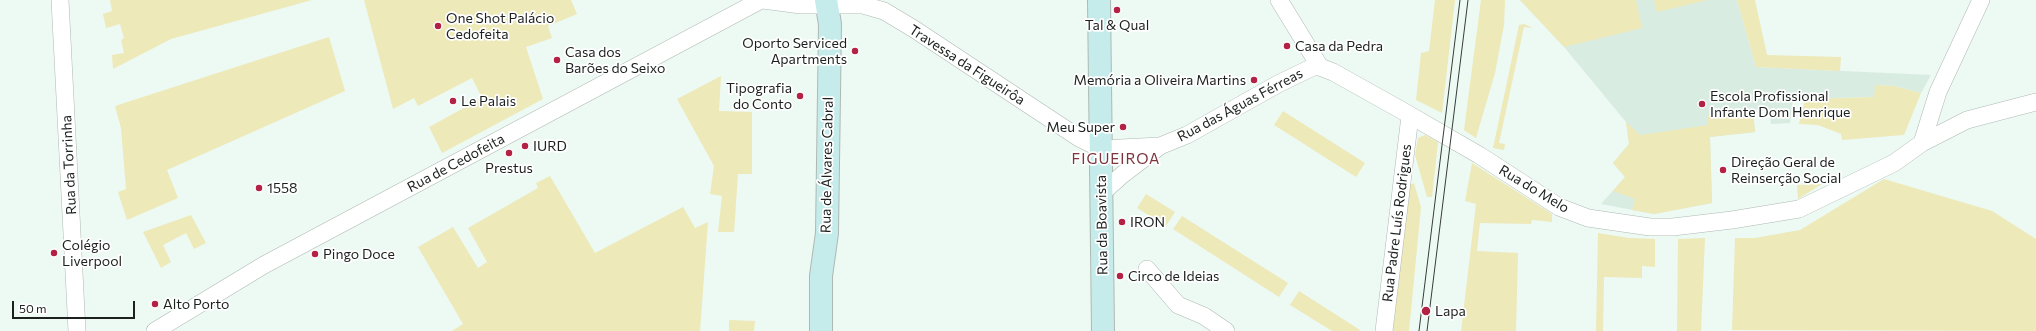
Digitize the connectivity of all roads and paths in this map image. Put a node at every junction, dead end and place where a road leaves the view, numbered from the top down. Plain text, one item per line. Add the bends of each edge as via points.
1 (60, 0) edge
2 (762, 0) edge
3 (1099, 0) edge
4 (1279, 0) edge
5 (1981, 0) edge
6 (826, 2) edge
7 (1320, 67) junction
8 (2036, 102) edge
9 (1410, 116) junction
10 (1922, 143) junction
11 (1160, 146) junction
12 (1101, 149) junction
13 (1102, 193) junction
14 (1147, 269) dead end
15 (77, 331) edge
16 (154, 331) edge
17 (821, 331) edge
18 (1103, 331) edge
19 (1226, 331) edge
20 (1384, 331) edge

1 - 15 street, Rua da Torrinha
2 - 6 street, Rua de Cedofeita via 801,4
2 - 16 street, Rua de Cedofeita via 264,265
3 - 12 main road, Rua da Boavista
4 - 7 street
5 - 10 street via 1938,92
6 - 12 street, Travessa da Figueirôa via 864,5 884,11 1079,138
6 - 17 main road, Rua de Álvares Cabral via 830,24 827,233 821,276
7 - 9 street, Rua do Melo
7 - 11 street, Rua das Águas Férreas via 1305,70 1187,135
8 - 10 street, Rua do Melo via 1967,120
9 - 10 street, Rua do Melo via 1479,155 1559,207 1588,218 1650,227 1732,220 1799,209 1894,163
9 - 20 street, Rua Padre Luís Rodrigues
11 - 12 street, Rua das Águas Férreas
11 - 13 street, Rua das Águas Férreas
12 - 13 main road, Rua da Boavista
13 - 18 main road, Rua da Boavista
14 - 19 street via 1178,305 1204,316

